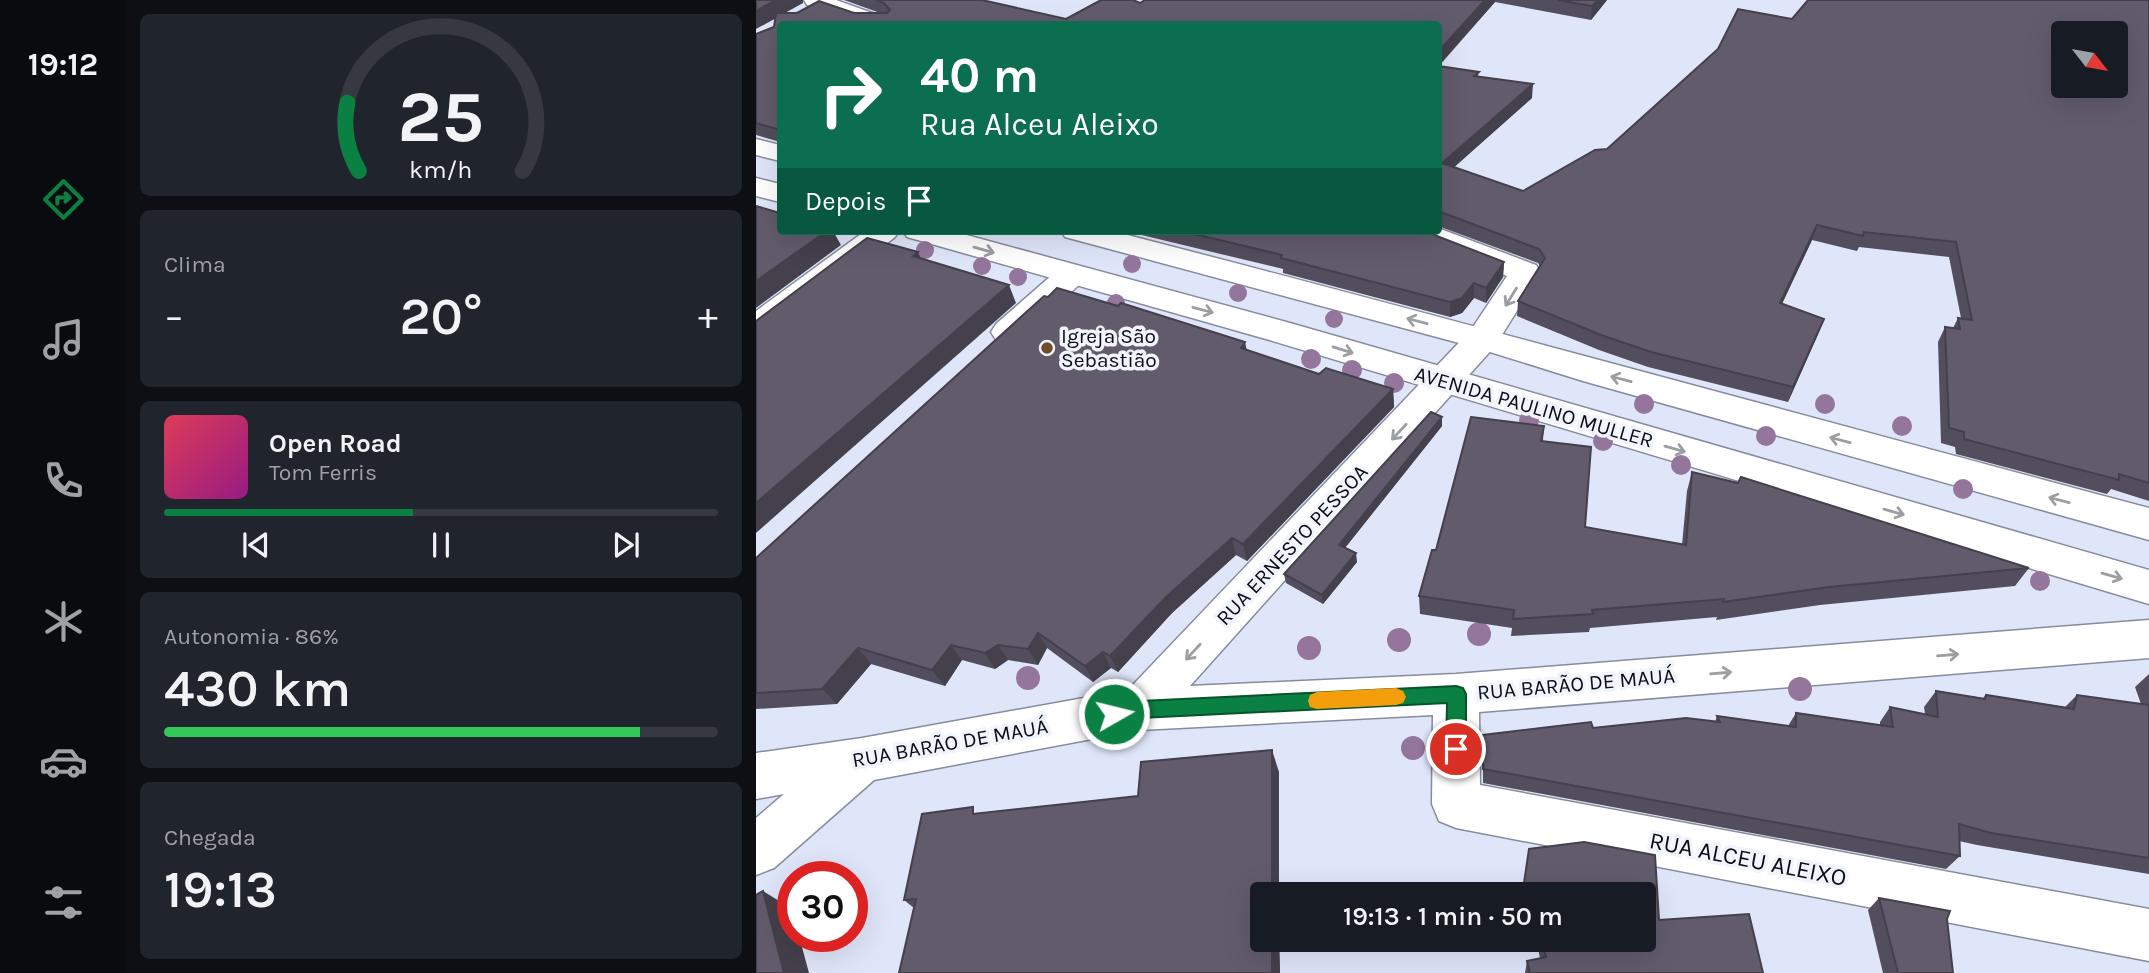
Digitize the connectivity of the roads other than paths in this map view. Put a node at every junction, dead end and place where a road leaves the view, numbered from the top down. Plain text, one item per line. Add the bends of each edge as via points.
1 (820, 2) edge
2 (796, 19) edge
3 (873, 21) edge
4 (756, 147) edge
5 (777, 152) edge
6 (756, 187) edge
7 (777, 192) edge
8 (879, 235) edge
9 (932, 235) edge
10 (1091, 235) edge
11 (1430, 235) edge
12 (1071, 275) junction
13 (756, 328) edge
14 (1483, 338) junction
15 (980, 358) edge
16 (1445, 382) junction
17 (2149, 524) edge
18 (2149, 587) edge
19 (2149, 639) edge
20 (1456, 694) junction
21 (1140, 709) junction
22 (862, 760) junction
23 (756, 776) edge
24 (756, 850) edge
25 (2149, 935) edge

1 - 2 street
1 - 3 street
4 - 5 street
6 - 7 street
8 - 13 street
9 -> 12 street, AVENIDA PAULINO MULLER
14 -> 10 street
11 -> 14 street, RUA ERNESTO PESSOA via 1525,272
12 - 15 street
12 -> 16 street, AVENIDA PAULINO MULLER
14 - 16 street, RUA ERNESTO PESSOA
17 -> 14 street
16 -> 18 street, AVENIDA PAULINO MULLER
16 -> 21 street, RUA ERNESTO PESSOA
20 -> 19 street, RUA BARÃO DE MAUÁ
20 - 21 street, RUA BARÃO DE MAUÁ
20 - 25 street, RUA ALCEU ALEIXO via 1456,804
21 - 22 street, RUA BARÃO DE MAUÁ
22 - 23 street, RUA BARÃO DE MAUÁ
22 - 24 street

